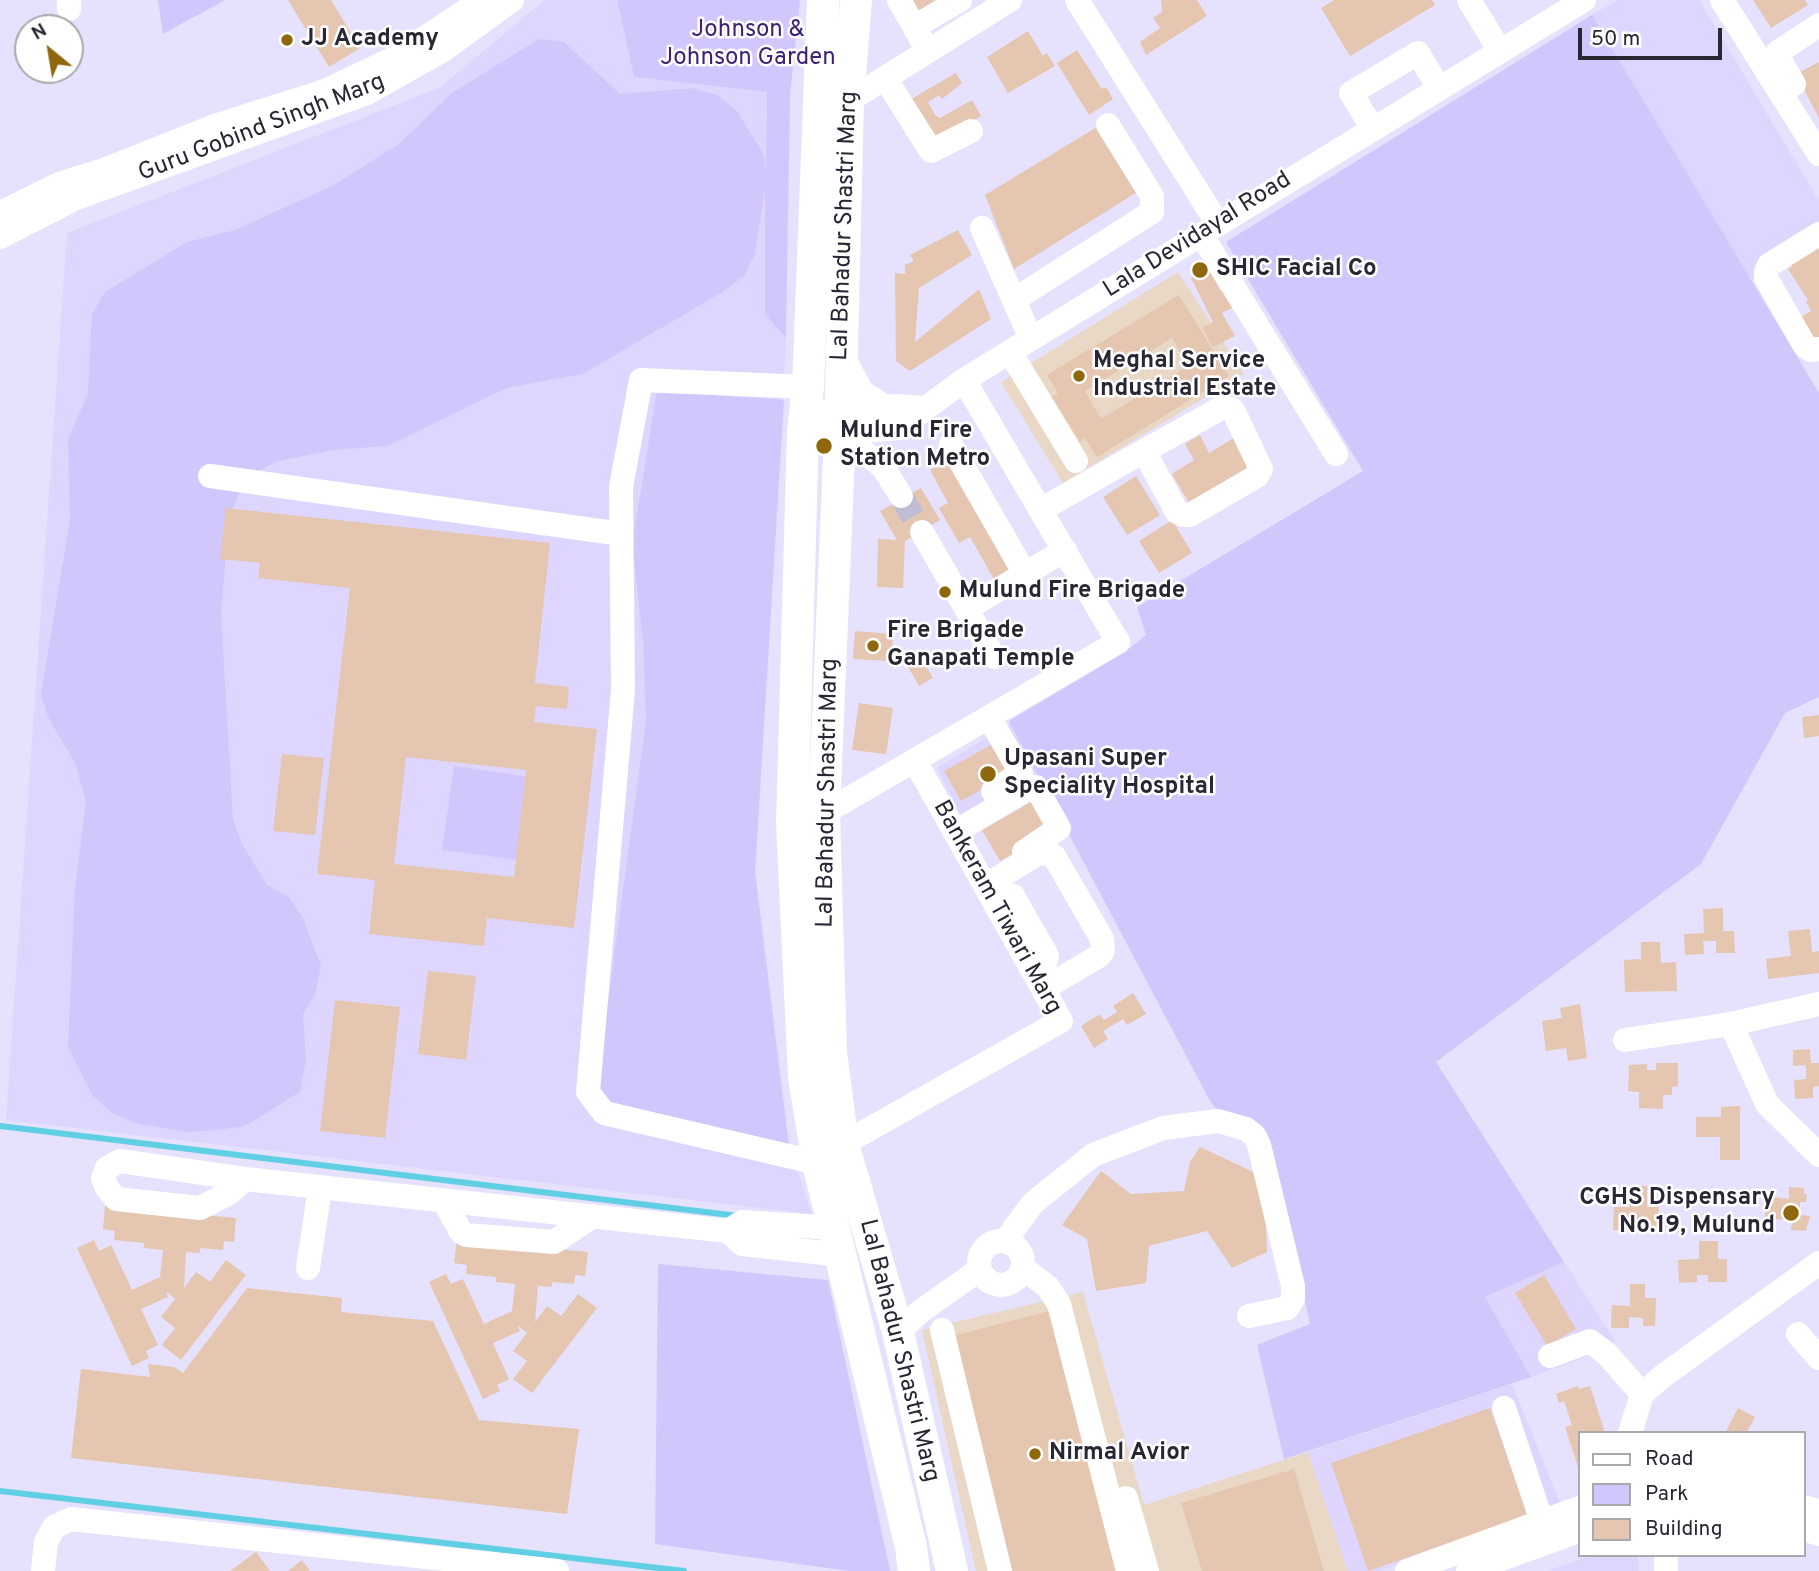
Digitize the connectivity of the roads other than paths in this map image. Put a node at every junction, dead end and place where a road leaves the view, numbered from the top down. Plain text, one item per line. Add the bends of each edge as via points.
1 (482, 0) edge
2 (512, 0) edge
3 (823, 0) edge
4 (856, 0) edge
5 (899, 0) edge
6 (960, 0) edge
7 (1010, 0) edge
8 (1077, 0) edge
9 (1469, 0) edge
10 (1584, 0) edge
11 (1722, 0) edge
12 (1819, 25) edge
13 (914, 27) junction
14 (928, 51) junction
15 (1500, 51) junction
16 (885, 78) junction
17 (1783, 82) junction
18 (1439, 89) junction
19 (848, 101) junction
20 (1108, 125) dead end
21 (1373, 129) junction
22 (971, 131) dead end
23 (1816, 136) edge
24 (67, 192) junction
25 (0, 213) edge
26 (982, 228) dead end
27 (1210, 229) junction
28 (1819, 234) edge
29 (0, 237) edge
30 (1014, 300) junction
31 (1021, 345) junction
32 (1819, 349) edge
33 (842, 362) junction
34 (964, 380) junction
35 (878, 407) junction
36 (923, 408) junction
37 (805, 411) junction
38 (840, 421) junction
39 (951, 445) dead end
40 (1144, 451) junction
41 (1336, 454) dead end
42 (1076, 460) dead end
43 (209, 476) dead end
44 (901, 496) tunnel mouth
45 (1042, 509) junction
46 (922, 532) tunnel mouth
47 (621, 534) junction
48 (1065, 550) junction
49 (1025, 573) junction
50 (966, 609) junction
51 (994, 657) dead end
52 (993, 723) junction
53 (927, 763) junction
54 (824, 813) junction
55 (955, 822) junction
56 (792, 824) junction
57 (989, 887) junction
58 (1041, 978) junction
59 (1819, 1004) edge
60 (1731, 1024) junction
61 (1625, 1040) dead end
62 (843, 1143) junction
63 (1819, 1155) edge
64 (818, 1163) junction
65 (245, 1179) junction
66 (320, 1188) junction
67 (1005, 1241) junction
68 (838, 1242) junction
69 (1819, 1263) edge
70 (308, 1268) dead end
71 (1023, 1268) junction
72 (979, 1270) junction
73 (1249, 1317) dead end
74 (942, 1331) dead end
75 (898, 1332) junction
76 (1798, 1334) dead end
77 (1550, 1356) dead end
78 (1819, 1358) edge
79 (1642, 1394) junction
80 (1504, 1408) dead end
81 (1631, 1431) edge
82 (1103, 1475) junction
83 (1577, 1509) edge
84 (1542, 1522) junction
85 (1577, 1532) edge
86 (440, 1564) edge
87 (43, 1571) edge
88 (558, 1571) edge
89 (914, 1571) edge
90 (952, 1571) edge
91 (1000, 1571) edge
92 (1128, 1571) edge
93 (1147, 1571) edge
94 (1407, 1571) edge
95 (1468, 1571) edge

1 - 24 street, Guru Gobind Singh Marg via 394,58 325,91 215,126
2 - 24 street, Guru Gobind Singh Marg via 443,50 367,93
3 - 37 main road, Lal Bahadur Shastri Marg
4 - 19 main road, Lal Bahadur Shastri Marg
5 - 13 street
6 - 13 street
7 - 14 street
8 - 27 street
9 - 15 street
10 - 15 street, Lala Devidayal Road
11 - 17 street
12 - 17 street via 1778,52
13 - 14 street
14 - 16 street
15 - 18 street, Lala Devidayal Road
16 - 19 street
16 - 22 street via 931,151
17 - 23 street
18 - 21 street, Lala Devidayal Road
18 - 21 street via 1418,53 1351,93
19 - 33 main road, Lal Bahadur Shastri Marg
20 - 30 street via 1152,197 1152,212
21 - 27 street, Lala Devidayal Road
24 - 25 street, Guru Gobind Singh Marg
24 - 29 street, Guru Gobind Singh Marg
26 - 30 street
27 - 31 street, Lala Devidayal Road
27 - 41 street
28 - 32 street via 1766,271 1805,346
30 - 31 street
31 - 34 street, Lala Devidayal Road
31 - 42 street
33 - 35 main road via 859,395
33 - 38 main road, Lal Bahadur Shastri Marg
34 - 36 street, Lala Devidayal Road
34 - 45 street
35 - 36 street
35 - 38 street
36 - 38 street, Lala Devidayal Road via 899,428
37 - 38 street, Lala Devidayal Road
37 - 47 street, Lala Devidayal Road via 640,380 621,487
37 - 56 main road, Lal Bahadur Shastri Marg
38 - 44 street via 884,467
38 - 54 main road, Lal Bahadur Shastri Marg
39 - 49 street
40 - 40 street via 1177,512 1183,515 1246,482 1261,469 1229,407
40 - 45 street
43 - 47 street
45 - 48 street
46 - 50 street
47 - 64 street via 623,690 588,1093 604,1113
48 - 49 street
48 - 52 street via 1118,642
49 - 50 street
50 - 51 street
52 - 53 street
52 - 55 street via 1021,773
53 - 54 street
53 - 55 street, Bankeram Tiwari Marg
54 - 56 street
54 - 62 main road, Lal Bahadur Shastri Marg via 831,1052
55 - 57 street, Bankeram Tiwari Marg
55 - 57 street via 1034,787 1059,825 1057,832
56 - 64 main road, Lal Bahadur Shastri Marg via 804,1077
57 - 58 street, Bankeram Tiwari Marg
57 - 58 street via 1037,855 1049,853 1102,939 1102,951
58 - 62 street, Bankeram Tiwari Marg via 1061,1021
59 - 60 street
60 - 61 street
60 - 63 street via 1767,1104
62 - 75 main road, Lal Bahadur Shastri Marg
64 - 68 main road, Lal Bahadur Shastri Marg
65 - 65 street via 200,1208 117,1199 103,1178 107,1168 120,1161
65 - 66 street
66 - 68 street via 728,1231 742,1244
66 - 70 street
67 - 71 street via 1018,1248
67 - 72 street via 984,1248
67 - 73 street via 1033,1203 1093,1155 1163,1128 1218,1121 1237,1126 1254,1135 1259,1145 1293,1286 1287,1308
68 - 89 main road, Lal Bahadur Shastri Marg
69 - 79 street
71 - 72 street via 1015,1280 1002,1286 988,1281
71 - 82 street via 1048,1287 1059,1304
72 - 75 street
74 - 91 street
75 - 90 main road, Lal Bahadur Shastri Marg
76 - 78 street
77 - 79 street via 1590,1341
79 - 81 street
80 - 84 street
82 - 92 street
82 - 93 street via 1125,1497
83 - 84 street
84 - 94 street
85 - 95 street
86 - 87 street via 71,1519 54,1527 46,1542
86 - 88 street

